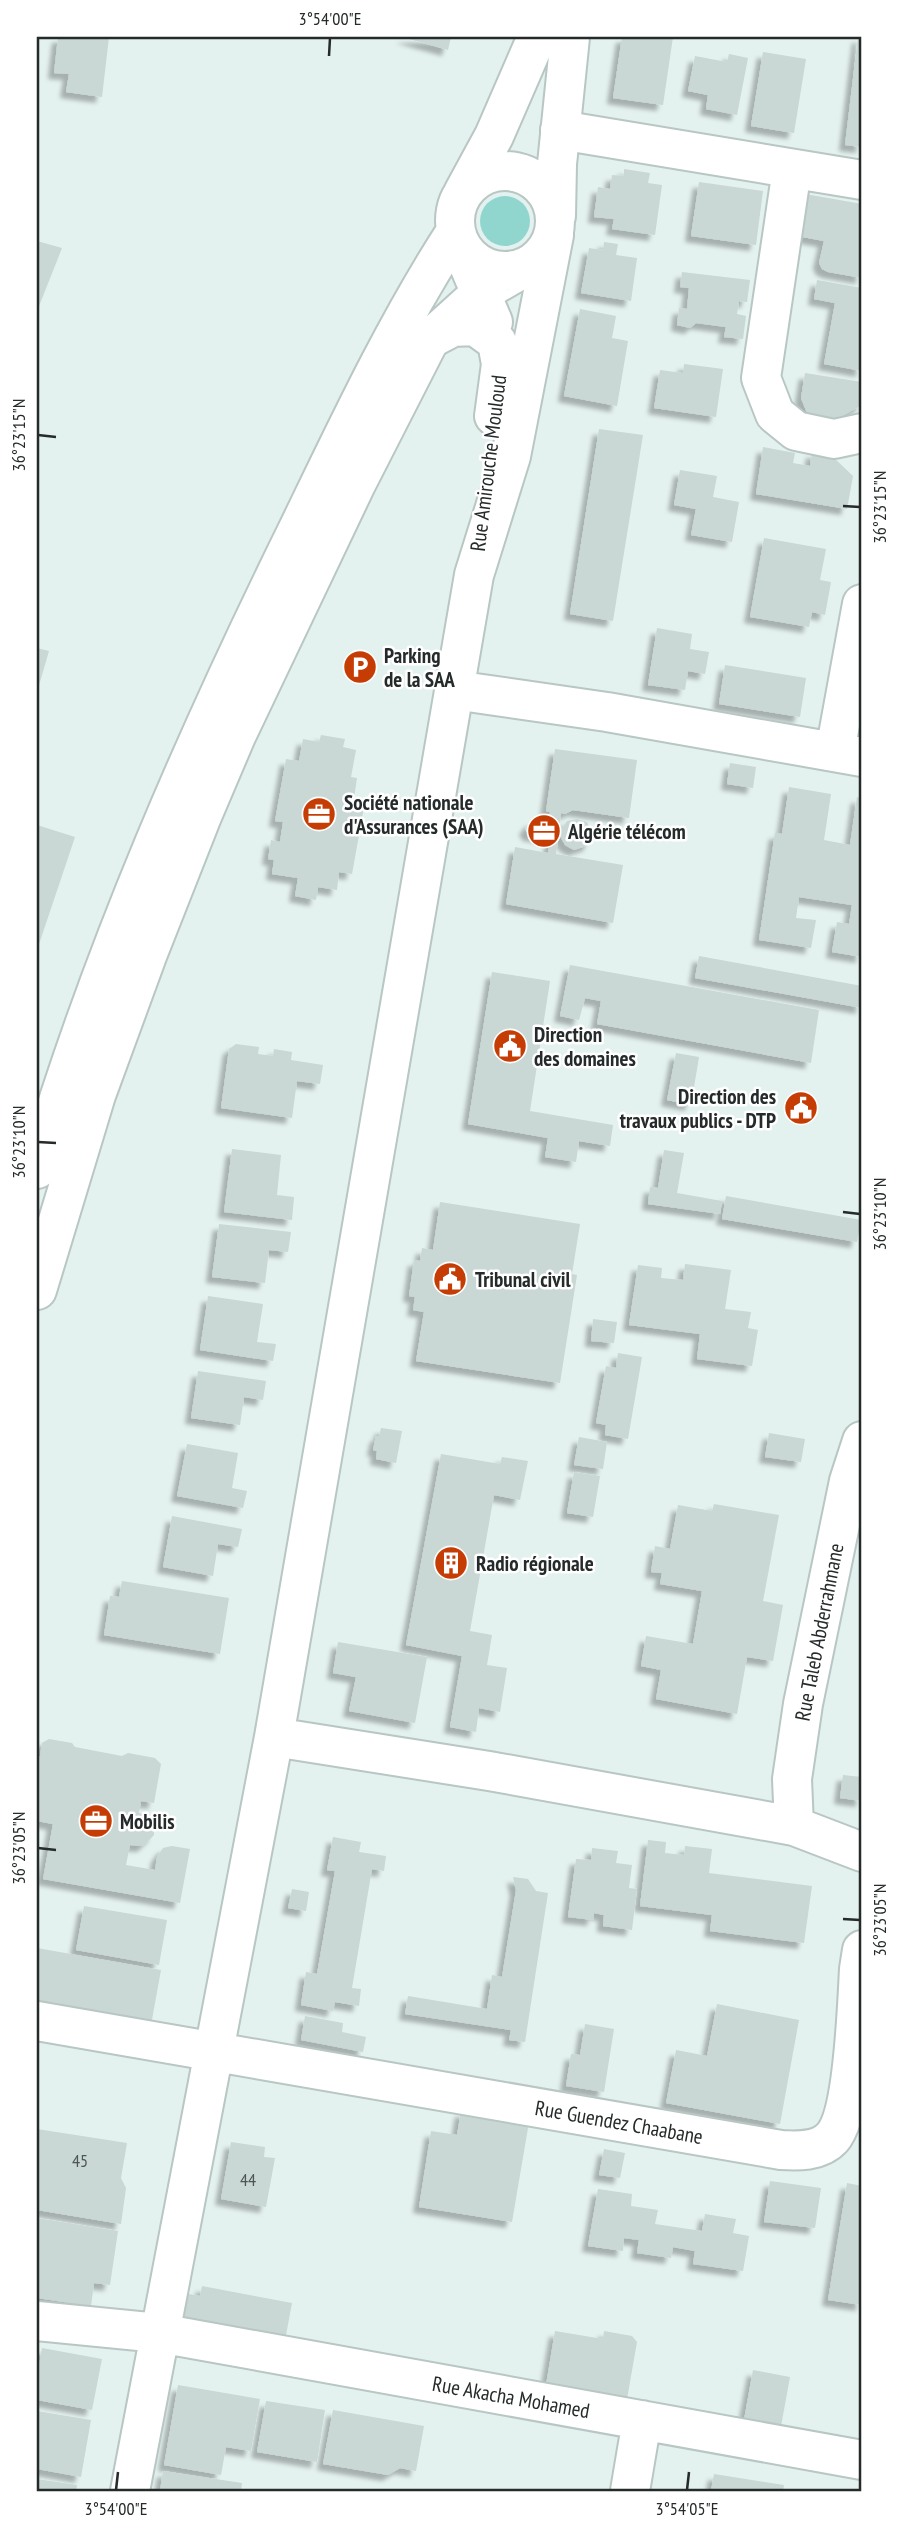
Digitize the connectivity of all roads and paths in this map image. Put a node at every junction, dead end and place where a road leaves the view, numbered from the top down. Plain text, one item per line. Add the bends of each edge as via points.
1 (537, 37) edge
2 (570, 37) edge
3 (560, 130) junction
4 (792, 169) junction
5 (862, 180) edge
6 (459, 225) junction
7 (555, 227) junction
8 (520, 270) junction
9 (482, 292) junction
10 (430, 339) junction
11 (497, 342) junction
12 (862, 433) edge
13 (474, 575) junction
14 (862, 604) edge
15 (454, 690) junction
16 (849, 755) edge
17 (37, 1169) edge
18 (37, 1290) edge
19 (862, 1441) edge
20 (274, 1737) junction
21 (794, 1826) junction
22 (862, 1852) edge
23 (862, 1950) edge
24 (37, 2021) edge
25 (215, 2052) junction
26 (855, 2091) edge
27 (37, 2322) edge
28 (159, 2333) junction
29 (642, 2420) junction
30 (862, 2460) edge
31 (130, 2491) edge
32 (630, 2491) edge

1 - 6 street
2 - 3 street
3 - 4 street
3 - 7 street
4 - 5 street
4 - 12 street via 761,378 775,414 796,431 834,439
6 - 7 street via 470,185 499,171 531,178 544,189 552,203
6 - 8 street via 472,260 487,269
6 - 9 street
6 - 17 street via 421,285 250,627 136,885 63,1083
7 - 8 street via 547,250
7 - 13 street via 511,456
8 - 9 street
9 - 10 street
9 - 11 street, Rue Amirouche Mouloud
10 - 11 street via 453,327 475,326
10 - 18 street via 356,484 202,816 96,1095
11 - 13 street, Rue Amirouche Mouloud via 500,365
13 - 15 street
14 - 16 street
15 - 16 street
15 - 20 street
19 - 21 street, Rue Taleb Abderrahmane via 849,1481 803,1704 792,1779
20 - 21 street
20 - 25 street
21 - 22 street
23 - 26 street, Rue Guendez Chaabane
24 - 25 street, Rue Guendez Chaabane
25 - 26 street, Rue Guendez Chaabane via 781,2150 803,2151 832,2138
25 - 28 street
27 - 28 street, Rue Akacha Mohamed
28 - 29 street, Rue Akacha Mohamed
28 - 31 street
29 - 30 street, Rue Akacha Mohamed
29 - 32 street

